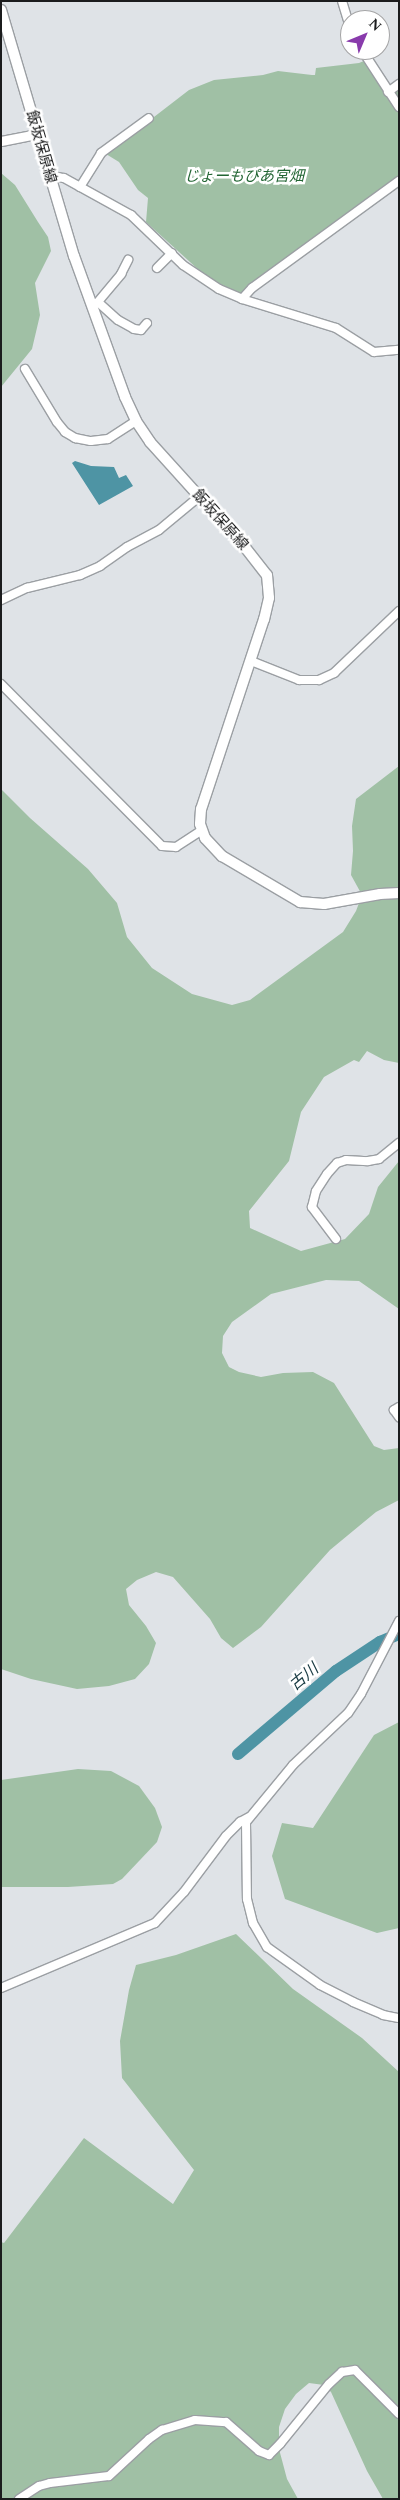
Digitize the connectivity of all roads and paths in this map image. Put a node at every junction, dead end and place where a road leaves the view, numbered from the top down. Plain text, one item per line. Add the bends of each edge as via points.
1 (1, 10) edge
2 (368, 60) edge
3 (399, 84) edge
4 (388, 92) junction
5 (399, 107) edge
6 (149, 118) dead end
7 (37, 134) junction
8 (1, 141) edge
9 (48, 175) junction
10 (399, 181) edge
11 (80, 187) junction
12 (172, 253) junction
13 (128, 260) dead end
14 (157, 268) dead end
15 (242, 299) junction
16 (94, 303) junction
17 (147, 323) dead end
18 (399, 350) edge
19 (25, 369) dead end
20 (136, 421) junction
21 (200, 496) junction
22 (1, 600) edge
23 (399, 611) edge
24 (251, 661) junction
25 (1, 684) edge
26 (202, 830) junction
27 (399, 893) edge
28 (399, 1144) edge
29 (336, 1238) dead end
30 (399, 1406) edge
31 (399, 1417) edge
32 (399, 1621) edge
33 (249, 1817) junction
34 (1, 1988) edge
35 (399, 2018) edge
36 (399, 2414) edge
37 (19, 2499) edge

1 - 7 main road, 飯坂保原線
2 - 4 street
3 - 4 street
4 - 5 street
6 - 11 street via 101,153
7 - 8 street
7 - 9 main road, 飯坂保原線
9 - 11 street via 64,178
9 - 16 main road, 飯坂保原線
10 - 15 street via 252,288
11 - 12 street via 131,215
12 - 14 street
12 - 15 street via 202,279
13 - 16 street via 118,278
15 - 18 street via 336,328 374,352
16 - 17 street via 134,330 141,330
16 - 20 main road, 飯坂保原線
19 - 20 street via 57,422 75,438 91,442 108,439
20 - 21 main road, 飯坂保原線 via 150,442
21 - 22 street via 159,530 100,566 80,575 27,588
21 - 24 main road, 飯坂保原線 via 267,575 269,598
23 - 24 street via 334,673 319,680 299,680
24 - 26 main road, 飯坂保原線 via 201,809
25 - 26 street via 162,846 176,847
26 - 27 main road via 210,845 222,856 300,902 316,905
28 - 29 street via 379,1159 337,1163 327,1174 316,1191 312,1207
30 - 31 street via 394,1410
32 - 33 street via 348,1713 293,1765
33 - 34 street via 226,1836 156,1923
33 - 35 street via 246,1822 247,1899 253,1923 266,1947 320,1985 383,2015
36 - 37 street via 355,2370 342,2372 269,2455 259,2452 226,2422 195,2420 162,2430 109,2476 50,2483

